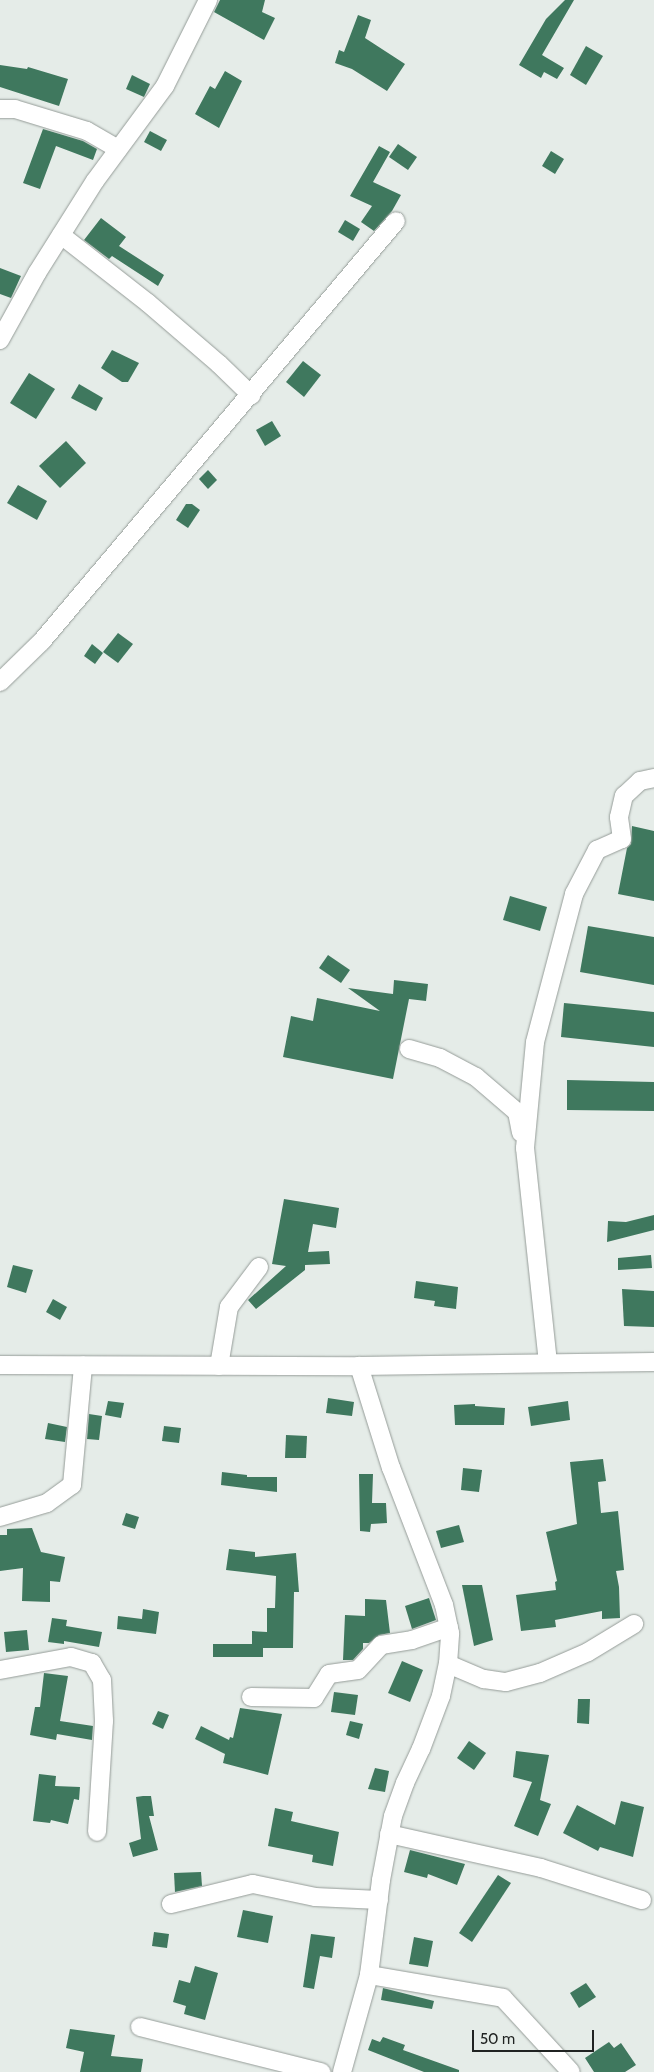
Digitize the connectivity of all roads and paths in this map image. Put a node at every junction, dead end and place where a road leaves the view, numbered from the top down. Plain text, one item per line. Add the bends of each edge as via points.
1 (208, 0) edge
2 (0, 109) edge
3 (118, 150) junction
4 (396, 220) dead end
5 (61, 236) junction
6 (0, 340) edge
7 (251, 395) junction
8 (0, 682) edge
9 (654, 778) edge
10 (409, 1049) dead end
11 (525, 1148) junction
12 (259, 1267) dead end
13 (654, 1362) edge
14 (548, 1363) junction
15 (0, 1366) edge
16 (83, 1366) junction
17 (219, 1366) junction
18 (359, 1366) junction
19 (0, 1517) edge
20 (634, 1624) dead end
21 (449, 1627) junction
22 (448, 1664) junction
23 (0, 1670) edge
24 (251, 1697) dead end
25 (97, 1832) dead end
26 (389, 1834) junction
27 (379, 1900) junction
28 (642, 1900) dead end
29 (172, 1904) dead end
30 (369, 1975) junction
31 (140, 2027) dead end
32 (321, 2072) edge
33 (342, 2072) edge
34 (571, 2072) edge

1 - 3 street via 166,86
2 - 3 street via 15,109 87,131
3 - 5 street
4 - 7 street
5 - 6 street
5 - 7 street via 148,303
7 - 8 street via 42,641
9 - 11 street via 640,781 624,796 619,817 622,839 597,850 574,894 534,1042
10 - 11 street via 440,1058 476,1077 498,1095 517,1112
11 - 14 street
12 - 17 street via 229,1308
13 - 14 street
14 - 18 street
15 - 16 street
16 - 17 street
16 - 19 street via 72,1485 47,1503
17 - 18 street
18 - 21 street via 391,1468 444,1605
20 - 22 street via 588,1652 540,1673 506,1682 484,1678
21 - 22 street
21 - 24 street via 382,1646 358,1670 329,1674 314,1698
22 - 26 street via 441,1696 404,1783
23 - 25 street via 71,1656 92,1663 102,1680 104,1721
26 - 27 street
26 - 28 street via 541,1868
27 - 29 street via 315,1897 254,1884
27 - 30 street
30 - 33 street
30 - 34 street via 503,1998
31 - 32 street

